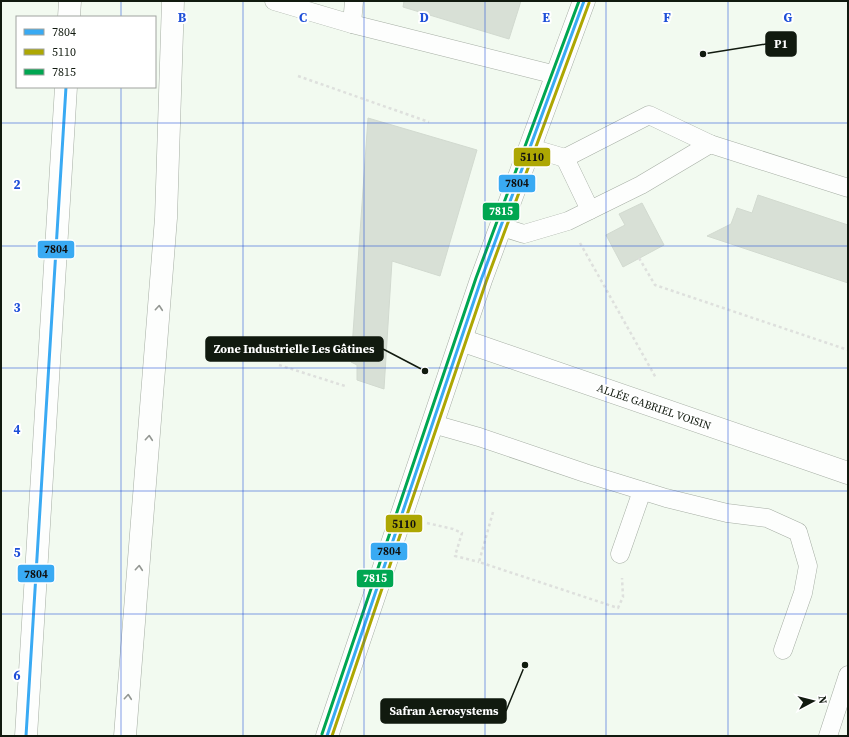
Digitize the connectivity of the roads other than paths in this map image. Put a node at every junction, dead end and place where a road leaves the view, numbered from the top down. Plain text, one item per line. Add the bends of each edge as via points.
1 (70, 1) edge
2 (173, 1) edge
3 (274, 1) edge
4 (354, 1) edge
5 (584, 1) edge
6 (69, 16) edge
7 (352, 24) junction
8 (556, 75) junction
9 (66, 88) edge
10 (710, 144) junction
11 (531, 148) junction
12 (566, 158) junction
13 (848, 188) edge
14 (590, 210) junction
15 (502, 227) junction
16 (461, 340) junction
17 (433, 424) junction
18 (848, 474) edge
19 (642, 491) junction
20 (620, 554) road end
21 (783, 650) dead end
22 (848, 674) edge
23 (26, 736) edge
24 (125, 736) edge
25 (327, 736) edge
26 (828, 736) edge

1 - 6 main road
24 -> 2 main road via 166,218
3 - 7 lane
4 - 7 lane
5 - 8 main road
7 - 8 lane
8 - 11 main road
9 - 23 main road
10 - 12 lane via 649,115
10 - 13 lane
10 - 14 lane via 641,185
11 - 12 lane
11 - 15 main road
12 - 14 lane
14 - 15 lane via 568,221 524,234
15 - 16 main road
16 - 17 main road
16 - 18 main road, ALLÉE GABRIEL VOISIN
17 - 19 lane
17 - 25 main road
19 - 20 lane
19 - 21 lane via 727,513 767,518 798,532 808,566 803,593
22 - 26 lane

